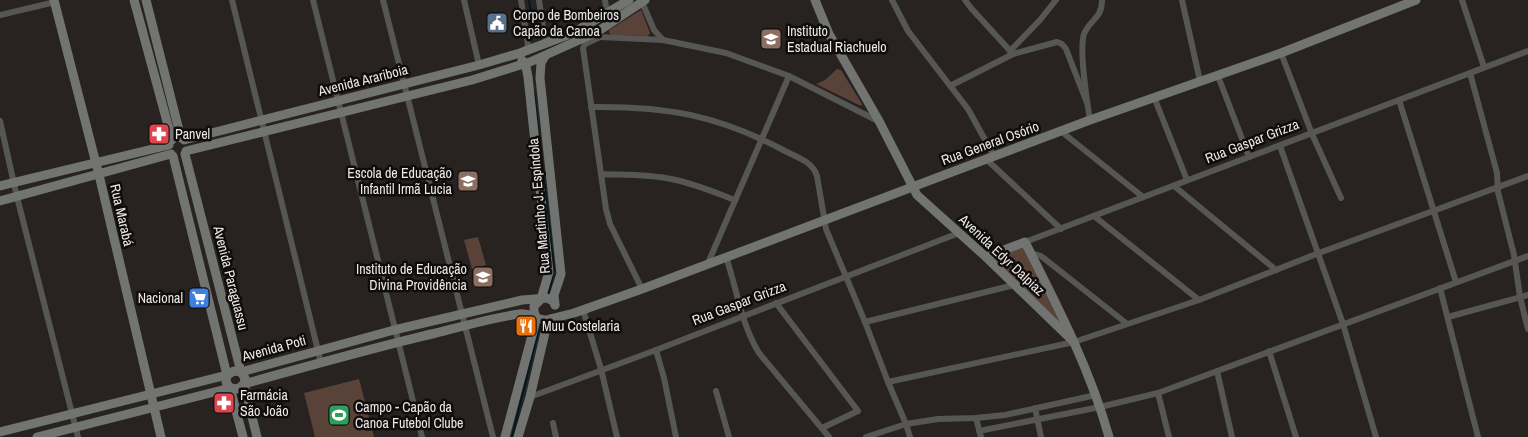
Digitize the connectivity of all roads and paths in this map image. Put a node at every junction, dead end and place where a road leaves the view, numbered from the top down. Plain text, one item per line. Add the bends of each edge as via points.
1 (134, 0) edge
2 (146, 0) edge
3 (232, 0) edge
4 (313, 0) edge
5 (383, 0) edge
6 (464, 0) edge
7 (521, 0) edge
8 (539, 0) edge
9 (605, 0) edge
10 (629, 0) edge
11 (816, 0) edge
12 (892, 0) edge
13 (965, 0) edge
14 (1056, 0) edge
15 (1102, 0) edge
16 (1182, 0) edge
17 (1416, 0) edge
18 (1462, 0) edge
19 (55, 1) edge
20 (644, 1) edge
21 (1397, 4) edge
22 (607, 14) junction
23 (0, 15) edge
24 (598, 34) junction
25 (663, 40) junction
26 (547, 43) junction
27 (526, 51) junction
28 (1528, 51) edge
29 (1012, 52) junction
30 (1281, 53) junction
31 (545, 56) junction
32 (524, 64) junction
33 (479, 65) junction
34 (1484, 67) junction
35 (469, 68) junction
36 (448, 73) junction
37 (1470, 73) junction
38 (789, 76) junction
39 (1218, 76) junction
40 (472, 80) junction
41 (1200, 81) junction
42 (404, 84) junction
43 (451, 86) junction
44 (950, 86) junction
45 (385, 89) junction
46 (407, 97) junction
47 (1154, 97) junction
48 (1399, 100) junction
49 (339, 101) junction
50 (389, 101) junction
51 (1087, 102) junction
52 (591, 106) junction
53 (308, 108) junction
54 (342, 113) junction
55 (261, 120) junction
56 (1090, 120) junction
57 (311, 121) junction
58 (879, 121) junction
59 (0, 122) edge
60 (1062, 132) junction
61 (265, 133) junction
62 (1312, 134) junction
63 (762, 138) junction
64 (175, 145) junction
65 (1280, 146) junction
66 (186, 152) junction
67 (1249, 157) junction
68 (990, 158) junction
69 (96, 162) junction
70 (601, 174) junction
71 (99, 175) junction
72 (1528, 176) edge
73 (1187, 180) junction
74 (13, 183) junction
75 (0, 186) edge
76 (1174, 186) junction
77 (912, 187) junction
78 (1498, 187) junction
79 (17, 197) junction
80 (1143, 197) junction
81 (1341, 198) dead end
82 (735, 200) junction
83 (0, 201) edge
84 (1434, 210) junction
85 (1094, 216) junction
86 (823, 220) junction
87 (1060, 229) junction
88 (959, 233) junction
89 (1025, 242) junction
90 (1031, 253) junction
91 (1319, 253) junction
92 (1528, 256) edge
93 (726, 257) junction
94 (986, 257) junction
95 (1514, 260) junction
96 (708, 264) junction
97 (1276, 270) junction
98 (845, 276) junction
99 (1456, 282) junction
100 (1014, 285) junction
101 (1440, 288) junction
102 (642, 289) junction
103 (1528, 295) edge
104 (1520, 297) junction
105 (541, 299) junction
106 (1200, 300) junction
107 (776, 303) junction
108 (555, 306) junction
109 (578, 312) junction
110 (461, 314) junction
111 (536, 316) junction
112 (742, 316) junction
113 (1448, 316) junction
114 (549, 320) junction
115 (865, 322) junction
116 (1126, 323) junction
117 (1343, 324) junction
118 (464, 326) junction
119 (1528, 329) edge
120 (394, 330) junction
121 (397, 342) junction
122 (1074, 342) junction
123 (319, 350) junction
124 (656, 350) junction
125 (1269, 352) junction
126 (321, 363) junction
127 (601, 369) junction
128 (1217, 370) junction
129 (241, 372) junction
130 (227, 375) junction
131 (888, 382) junction
132 (244, 384) junction
133 (230, 388) junction
134 (716, 390) dead end
135 (1158, 393) junction
136 (150, 395) junction
137 (1096, 395) junction
138 (530, 396) junction
139 (153, 406) junction
140 (1100, 407) junction
141 (1034, 408) junction
142 (71, 414) junction
143 (976, 418) junction
144 (1037, 420) junction
145 (553, 423) dead end
146 (906, 424) junction
147 (75, 426) junction
148 (822, 428) junction
149 (0, 432) edge
150 (980, 434) edge
151 (37, 437) edge
152 (78, 437) edge
153 (161, 437) edge
154 (242, 437) edge
155 (257, 437) edge
156 (422, 437) edge
157 (493, 437) edge
158 (505, 437) edge
159 (518, 437) edge
160 (556, 437) edge
161 (617, 437) edge
162 (676, 437) edge
163 (730, 437) edge
164 (829, 437) edge
165 (866, 437) edge
166 (910, 437) edge
167 (1041, 437) edge
168 (1109, 437) edge
169 (1169, 437) edge
170 (1232, 437) edge
171 (1296, 437) edge
172 (1376, 437) edge
173 (1478, 437) edge

1 - 64 main road, Avenida Paraguassu
2 - 64 main road, Avenida Paraguassu
3 - 55 street
4 - 49 street
5 - 42 street
6 - 33 street
7 - 27 street via 528,45
8 - 26 street
9 - 22 street
10 - 22 main road, Avenida Arariboia
11 - 58 main road, Avenida Edyr Dalpiaz via 829,34
12 - 44 street via 908,31
13 - 29 street
14 - 29 street
15 - 51 street via 1101,12 1084,34 1082,45
16 - 41 street
17 - 21 main road, Rua General Osório
18 - 34 street
19 - 23 street
19 - 69 main road, Rua Marabá
20 - 24 main road, Avenida Arariboia
20 - 25 street via 654,30
21 - 30 main road, Rua General Osório
22 - 26 main road, Avenida Arariboia
24 - 25 street
24 - 31 main road, Avenida Arariboia
24 - 52 street via 583,48
25 - 38 street via 726,53
26 - 27 main road, Avenida Arariboia
26 - 31 main road, Rua Martinho J. Espíndola via 550,48
27 - 32 main road via 522,57
27 - 33 main road, Avenida Arariboia
28 - 34 street, Rua Gaspar Grizza
29 - 44 street
29 - 51 street via 1053,42 1062,44
30 - 39 main road, Rua General Osório
30 - 62 street
31 - 32 main road, Avenida Arariboia
31 - 108 main road, Rua Martinho J. Espíndola via 540,78 560,274 554,295
32 - 40 main road, Avenida Arariboia
32 - 105 main road, Rua Martinho J. Espíndola via 549,272
33 - 35 main road, Avenida Arariboia
34 - 37 street, Rua Gaspar Grizza
35 - 36 main road, Avenida Arariboia
35 - 40 main road
36 - 42 main road, Avenida Arariboia
36 - 43 main road
37 - 48 street, Rua Gaspar Grizza
37 - 78 street
38 - 58 street
38 - 63 street
39 - 41 main road, Rua General Osório
39 - 67 street
40 - 43 main road, Avenida Arariboia
41 - 47 main road, Rua General Osório
42 - 45 main road, Avenida Arariboia
42 - 46 street
43 - 46 main road, Avenida Arariboia
44 - 68 street via 968,110
45 - 49 main road, Avenida Arariboia
45 - 50 main road
46 - 50 main road, Avenida Arariboia
46 - 110 street
47 - 56 main road, Rua General Osório
47 - 73 street
48 - 62 street, Rua Gaspar Grizza
48 - 84 street
49 - 53 main road, Avenida Arariboia
49 - 54 street
50 - 54 main road, Avenida Arariboia
51 - 56 street
52 - 63 street via 635,106 674,111 737,127
52 - 70 street
53 - 55 main road, Avenida Arariboia
53 - 57 main road
54 - 57 main road, Avenida Arariboia
54 - 120 street
55 - 61 street
55 - 64 main road, Avenida Arariboia
56 - 60 main road, Rua General Osório
57 - 61 main road, Avenida Arariboia
58 - 77 main road, Avenida Edyr Dalpiaz
59 - 74 street
60 - 68 main road, Rua General Osório
60 - 80 street
61 - 66 main road, Avenida Arariboia
61 - 123 street
62 - 65 street, Rua Gaspar Grizza
62 - 81 street
63 - 82 street
63 - 86 street via 808,163 816,172
64 - 66 main road, Avenida Paraguassu via 187,145
64 - 66 main road, Avenida Arariboia via 179,157
64 - 69 main road
64 - 71 main road
64 - 130 main road, Avenida Paraguassu
65 - 67 street, Rua Gaspar Grizza
65 - 91 street
66 - 129 main road, Avenida Paraguassu
67 - 73 street, Rua Gaspar Grizza
68 - 77 main road, Rua General Osório
68 - 87 street
69 - 71 main road, Rua Marabá
69 - 74 main road
70 - 82 street via 671,179
70 - 102 street via 610,224
71 - 79 main road
71 - 136 main road, Rua Marabá
72 - 78 street
73 - 76 street, Rua Gaspar Grizza
74 - 75 main road
74 - 79 street
76 - 80 street, Rua Gaspar Grizza
76 - 97 street
77 - 86 main road, Rua General Osório
77 - 88 main road, Avenida Edyr Dalpiaz
78 - 84 street
78 - 95 street
79 - 83 main road
79 - 142 street
80 - 85 street, Rua Gaspar Grizza
82 - 96 street
84 - 91 street
84 - 99 street
85 - 87 street, Rua Gaspar Grizza
85 - 106 street
86 - 93 main road, Rua General Osório
86 - 98 street
87 - 89 street, Rua Gaspar Grizza
88 - 94 main road, Avenida Edyr Dalpiaz
88 - 98 street, Rua Gaspar Grizza
89 - 90 main road
89 - 94 main road, Rua Gaspar Grizza
90 - 116 street via 1041,256
90 - 122 main road
91 - 97 street
91 - 117 street
92 - 95 street
93 - 96 main road, Rua General Osório
93 - 112 street
94 - 100 main road, Avenida Edyr Dalpiaz
95 - 99 street
95 - 104 street
96 - 102 main road, Rua General Osório
97 - 106 street
98 - 107 street, Rua Gaspar Grizza
98 - 115 street
99 - 101 street
100 - 115 street
100 - 122 main road, Avenida Edyr Dalpiaz
101 - 113 street
101 - 117 street
102 - 109 main road, Rua General Osório
103 - 104 street
104 - 113 street
104 - 119 street
105 - 108 main road, Avenida Poti via 553,301
105 - 110 main road, Avenida Poti via 522,300
105 - 111 main road, Rua Martinho J. Espíndola via 534,306
106 - 116 street
107 - 112 street, Rua Gaspar Grizza
107 - 148 street via 858,411
108 - 109 main road
108 - 114 main road, Rua Martinho J. Espíndola via 556,312
109 - 114 main road, Rua General Osório
109 - 127 street
110 - 118 street
110 - 120 main road, Avenida Poti
111 - 114 main road, Avenida Poti
111 - 118 main road, Avenida Poti via 521,313
111 - 158 main road, Rua Martinho J. Espíndola
112 - 124 street, Rua Gaspar Grizza
112 - 148 street via 759,353
113 - 173 street
114 - 138 main road, Rua Martinho J. Espíndola
115 - 131 street
116 - 122 street
117 - 125 street
117 - 172 street
118 - 121 main road, Avenida Poti
118 - 157 street
120 - 121 street
120 - 123 main road, Avenida Poti
121 - 126 main road, Avenida Poti
121 - 156 street
122 - 131 street
122 - 137 main road
123 - 126 street
123 - 129 main road, Avenida Poti
124 - 127 street, Rua Gaspar Grizza
124 - 162 street
125 - 128 street
125 - 171 street
126 - 132 main road, Avenida Poti
127 - 138 street, Rua Gaspar Grizza
127 - 161 street
128 - 135 street
128 - 170 street
129 - 130 main road, Avenida Poti
129 - 132 main road, Avenida Paraguassu
130 - 133 main road, Avenida Paraguassu via 226,382
130 - 136 main road, Avenida Poti
131 - 146 street
132 - 133 main road, Avenida Poti via 238,389
132 - 155 main road, Avenida Paraguassu
133 - 139 main road, Avenida Poti
133 - 154 main road, Avenida Paraguassu
134 - 163 street
135 - 140 street
135 - 169 street
136 - 139 main road, Rua Marabá
136 - 142 main road, Avenida Poti
137 - 140 main road
137 - 141 street
138 - 159 main road, Rua Martinho J. Espíndola
139 - 147 main road, Avenida Poti
139 - 153 main road, Rua Marabá
140 - 144 street
140 - 168 main road
141 - 143 street
141 - 144 street
142 - 147 street
142 - 149 main road, Avenida Poti
143 - 146 street
143 - 150 street
144 - 150 street
144 - 167 street
145 - 160 street
146 - 165 street
146 - 166 street
147 - 151 main road, Avenida Poti
147 - 152 street
148 - 164 street

